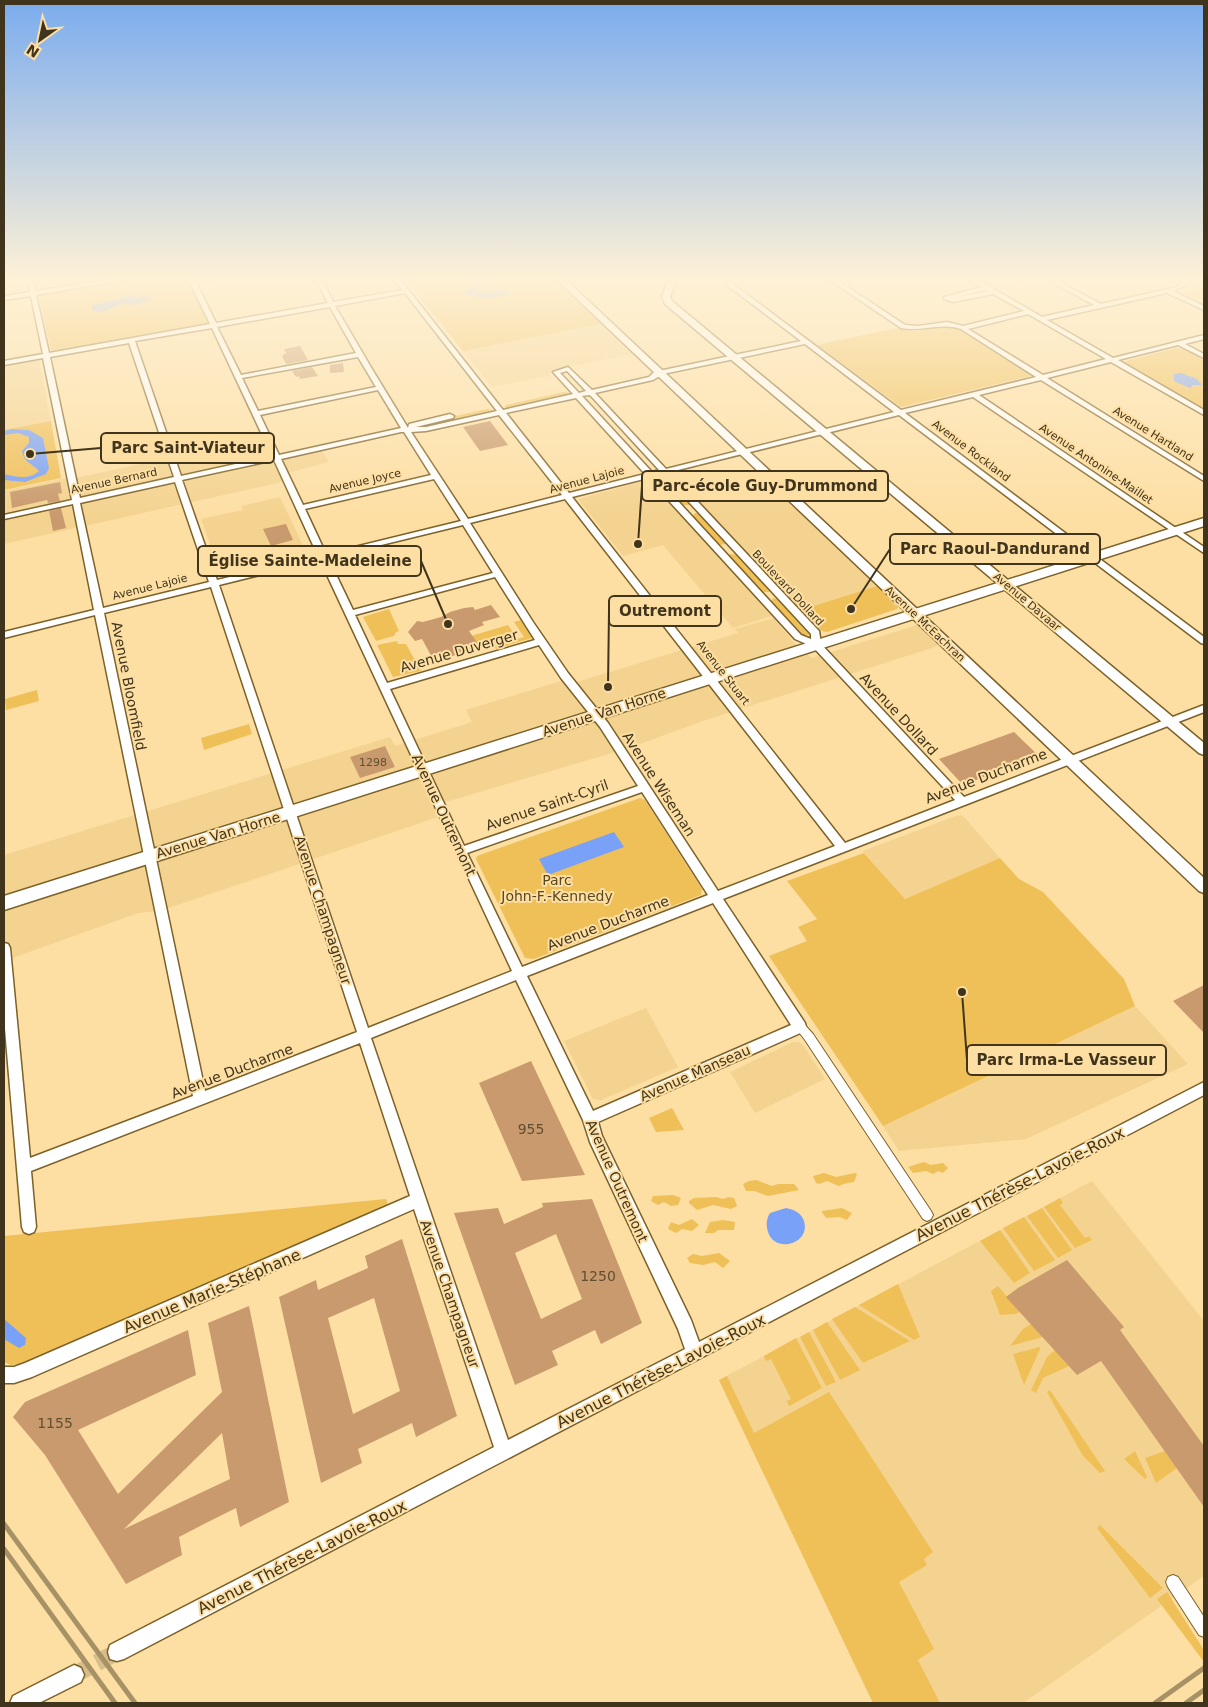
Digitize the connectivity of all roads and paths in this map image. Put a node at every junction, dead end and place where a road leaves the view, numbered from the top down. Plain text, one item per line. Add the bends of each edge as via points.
1 (32, 358) edge
2 (47, 358) edge
3 (137, 358) edge
4 (229, 358) edge
5 (344, 358) edge
6 (360, 358) edge
7 (458, 358) edge
8 (643, 358) edge
9 (732, 358) edge
10 (736, 358) edge
11 (827, 358) edge
12 (1009, 358) edge
13 (1109, 358) edge
14 (1123, 358) edge
15 (1113, 360) junction
16 (4, 363) edge
17 (660, 374) junction
18 (239, 377) junction
19 (1041, 378) junction
20 (379, 388) junction
21 (587, 390) junction
22 (574, 393) junction
23 (975, 395) junction
24 (498, 409) junction
25 (900, 412) junction
26 (1204, 413) edge
27 (255, 414) junction
28 (405, 430) junction
29 (823, 431) junction
30 (742, 452) junction
31 (276, 458) junction
32 (664, 471) junction
33 (650, 475) junction
34 (436, 476) junction
35 (178, 479) junction
36 (1204, 480) edge
37 (567, 496) junction
38 (76, 501) junction
39 (299, 508) junction
40 (4, 517) edge
41 (465, 522) junction
42 (1204, 522) edge
43 (1174, 531) junction
44 (1204, 551) edge
45 (323, 557) junction
46 (1093, 557) junction
47 (498, 574) junction
48 (214, 583) junction
49 (1007, 584) junction
50 (99, 611) junction
51 (350, 614) junction
52 (914, 614) junction
53 (4, 635) edge
54 (1204, 640) edge
55 (541, 641) junction
56 (816, 645) junction
57 (711, 678) junction
58 (385, 687) junction
59 (1204, 708) edge
60 (595, 715) junction
61 (1170, 722) junction
62 (1204, 750) edge
63 (1070, 760) junction
64 (423, 770) junction
65 (643, 788) junction
66 (962, 802) junction
67 (291, 812) junction
68 (844, 848) junction
69 (461, 851) junction
70 (150, 857) junction
71 (1204, 887) edge
72 (714, 898) junction
73 (4, 903) edge
74 (4, 948) edge
75 (519, 974) junction
76 (800, 1027) junction
77 (364, 1035) junction
78 (1204, 1088) edge
79 (200, 1099) junction
80 (590, 1119) junction
81 (24, 1167) junction
82 (418, 1200) junction
83 (927, 1215) dead end
84 (28, 1227) dead end
85 (695, 1353) junction
86 (4, 1375) edge
87 (504, 1452) junction
88 (1173, 1582) dead end
89 (1204, 1630) edge
90 (117, 1652) tunnel mouth
91 (74, 1675) tunnel mouth
92 (20, 1703) edge

1 - 16 street
2 - 38 street, Avenue Bloomfield
3 - 35 street, Avenue Champagneur
4 - 18 street, Avenue Outremont
5 - 18 street
6 - 20 street, Avenue Wiseman
7 - 24 street, Avenue Stuart
8 - 17 street, Avenue McEachran
9 - 17 street
10 - 29 street, Avenue Davaar
11 - 25 street, Avenue Rockland
12 - 19 street, Avenue Hartland
13 - 15 street
14 - 15 street, Avenue Lajoie
15 - 19 street, Avenue Lajoie
15 - 26 street
17 - 21 street, Avenue Bernard via 651,379
17 - 30 street, Avenue McEachran
18 - 27 street, Avenue Outremont
19 - 23 street, Avenue Lajoie
19 - 36 street, Avenue Hartland
20 - 27 street
20 - 28 street, Avenue Wiseman
21 - 22 street, Avenue Bernard
21 - 22 street, Boulevard Dollard via 568,369 556,372
21 - 32 street, Boulevard Dollard
22 - 24 street, Avenue Bernard
22 - 33 street, Boulevard Dollard
23 - 25 street, Avenue Lajoie
23 - 43 street, Avenue Antonine-Maillet
24 - 28 street, Avenue Bernard via 428,420
24 - 37 street, Avenue Stuart
25 - 29 street, Avenue Lajoie
25 - 46 street, Avenue Rockland
27 - 31 street, Avenue Outremont
28 - 31 street, Avenue Bernard
28 - 34 street, Avenue Wiseman
29 - 30 street, Avenue Lajoie
29 - 49 street, Avenue Davaar
30 - 32 street, Avenue Lajoie
30 - 52 street, Avenue McEachran
31 - 35 street, Avenue Bernard
31 - 39 street, Avenue Outremont
32 - 33 street, Avenue Lajoie
32 - 56 street, Boulevard Dollard via 816,633
33 - 37 street, Avenue Lajoie
33 - 56 street, Boulevard Dollard via 798,637
34 - 39 street, Avenue Joyce
34 - 41 street, Avenue Wiseman
35 - 38 street, Avenue Bernard
35 - 48 street, Avenue Champagneur
37 - 41 street, Avenue Lajoie
37 - 57 street, Avenue Stuart
38 - 40 street, Avenue Bernard
38 - 50 street, Avenue Bloomfield
39 - 45 street, Avenue Outremont
41 - 45 street, Avenue Lajoie
41 - 47 street, Avenue Wiseman
42 - 43 main road, Avenue Van Horne
43 - 44 street, Avenue Antonine-Maillet
43 - 46 main road, Avenue Van Horne
45 - 48 street, Avenue Lajoie
45 - 51 street, Avenue Outremont
46 - 49 main road, Avenue Van Horne
46 - 54 street, Avenue Rockland
47 - 51 street
47 - 55 street, Avenue Wiseman
48 - 50 street, Avenue Lajoie
48 - 67 street, Avenue Champagneur
49 - 52 main road, Avenue Van Horne
49 - 61 street, Avenue Davaar
50 - 53 street, Avenue Lajoie
50 - 70 street, Avenue Bloomfield
51 - 58 street, Avenue Outremont
52 - 56 main road, Avenue Van Horne
52 - 63 street, Avenue McEachran
55 - 58 street, Avenue Duverger
55 - 60 street, Avenue Wiseman
56 - 57 main road, Avenue Van Horne
56 - 66 street, Avenue Dollard
57 - 60 main road, Avenue Van Horne
57 - 68 street, Avenue Stuart
58 - 64 street, Avenue Outremont
59 - 61 street, Avenue Ducharme
60 - 64 main road, Avenue Van Horne
60 - 65 street, Avenue Wiseman
61 - 62 street, Avenue Davaar
61 - 63 street, Avenue Ducharme
63 - 66 street, Avenue Ducharme
63 - 71 street, Avenue McEachran
64 - 67 main road, Avenue Van Horne
64 - 69 street, Avenue Outremont
65 - 69 street, Avenue Saint-Cyril
65 - 72 street, Avenue Wiseman
66 - 68 street, Avenue Ducharme
67 - 70 main road, Avenue Van Horne
67 - 77 street, Avenue Champagneur
68 - 72 street, Avenue Ducharme
69 - 75 street, Avenue Outremont
70 - 73 main road, Avenue Van Horne
70 - 79 street, Avenue Bloomfield
72 - 75 street, Avenue Ducharme
72 - 76 street, Avenue Wiseman
74 - 81 street
75 - 77 street, Avenue Ducharme
75 - 80 street, Avenue Outremont
76 - 80 street, Avenue Manseau
76 - 83 street, Avenue Wiseman
77 - 79 street, Avenue Ducharme
77 - 82 street, Avenue Champagneur
78 - 85 street, Avenue Thérèse-Lavoie-Roux
79 - 81 street, Avenue Ducharme
80 - 85 street, Avenue Outremont via 595,1137
81 - 84 street
82 - 86 street, Avenue Marie-Stéphane via 26,1371
82 - 87 street, Avenue Champagneur
85 - 87 street, Avenue Thérèse-Lavoie-Roux
87 - 90 street, Avenue Thérèse-Lavoie-Roux
88 - 89 street
91 - 92 street

